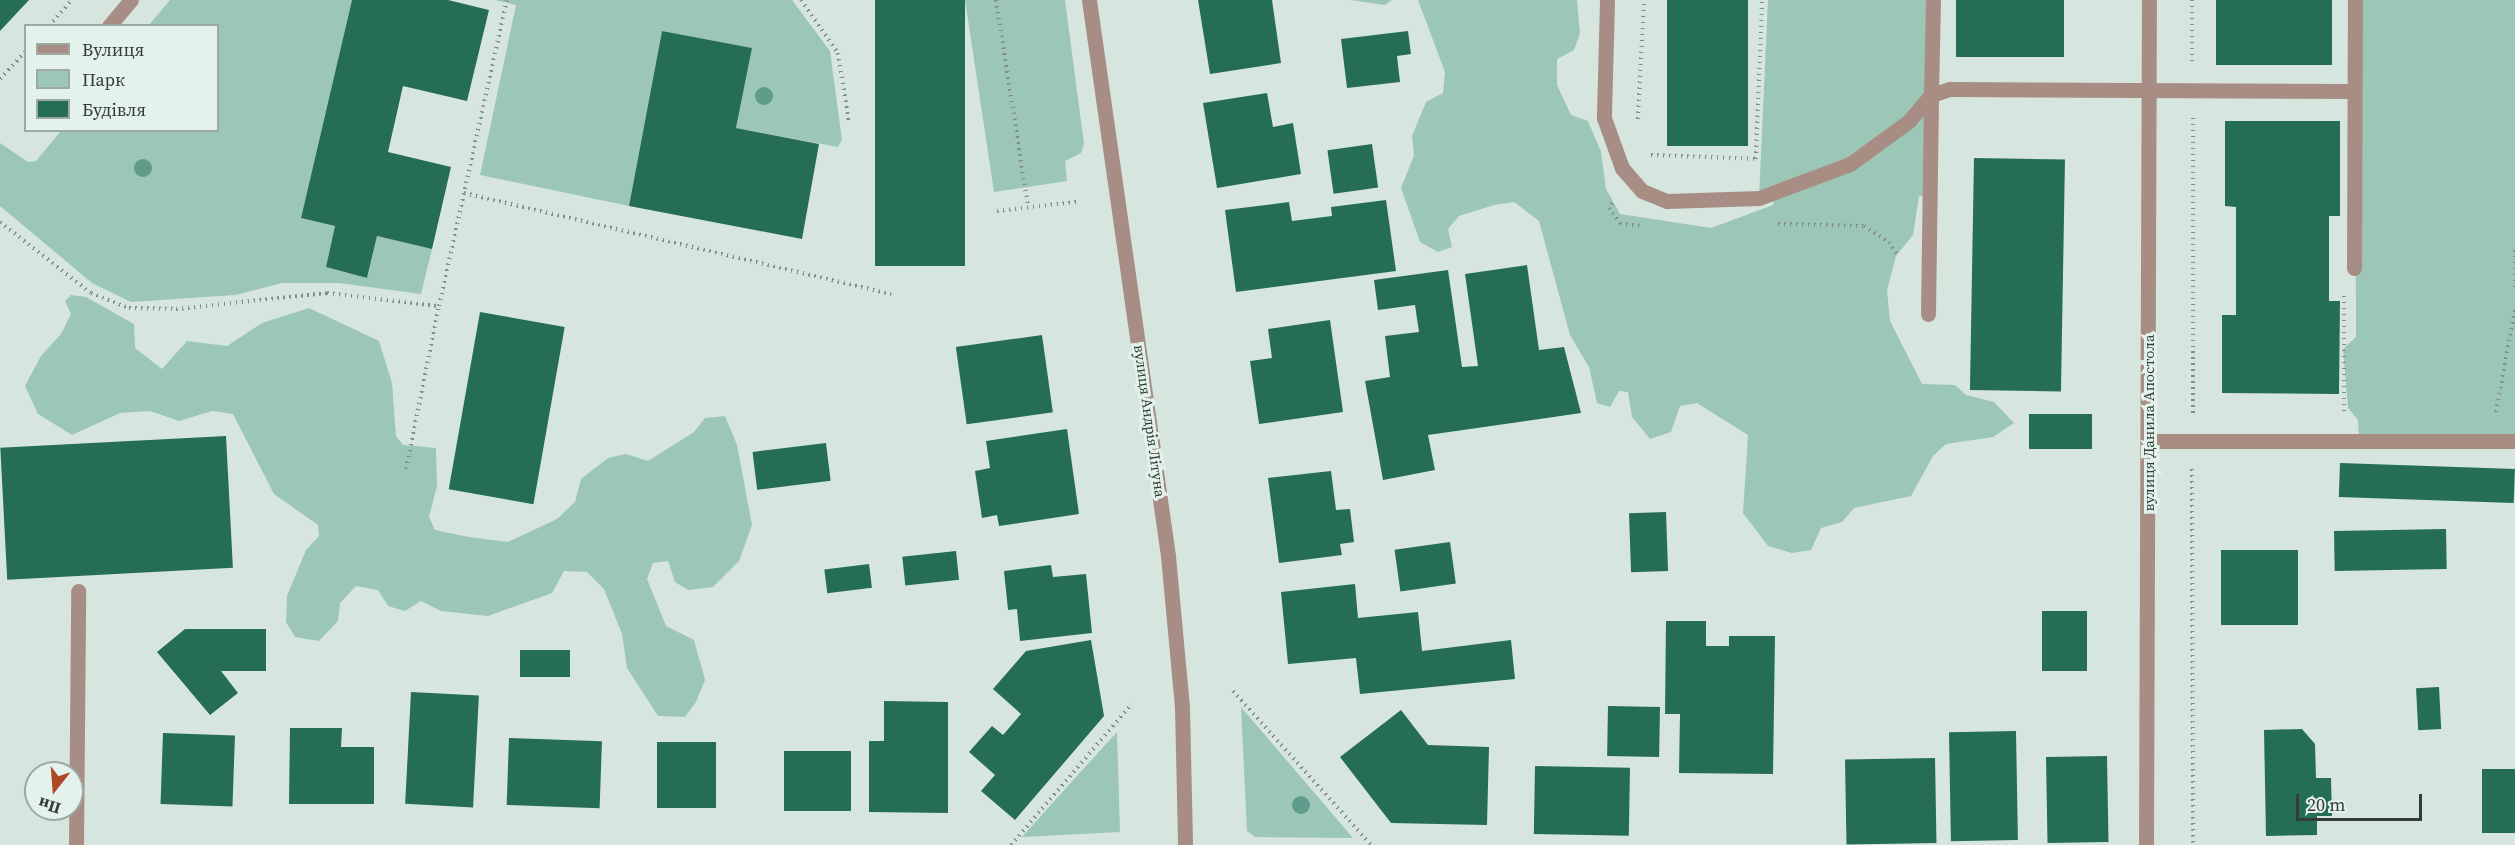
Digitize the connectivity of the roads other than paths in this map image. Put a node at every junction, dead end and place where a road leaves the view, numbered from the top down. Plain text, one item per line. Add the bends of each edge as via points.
1 (131, 0) edge
2 (1089, 0) edge
3 (1607, 0) edge
4 (1933, 0) edge
5 (2149, 0) edge
6 (2355, 0) edge
7 (111, 24) edge
8 (2148, 91) junction
9 (2354, 91) junction
10 (1931, 94) junction
11 (2354, 268) dead end
12 (1928, 314) dead end
13 (2149, 441) junction
14 (2515, 441) edge
15 (78, 591) dead end
16 (76, 845) edge
17 (1185, 845) edge
18 (2146, 845) edge

1 - 7 street
2 - 17 street, вулиця Андрія Літуна via 1168,556 1182,708
3 - 10 street via 1604,118 1629,176 1642,191 1667,201 1759,198 1850,164 1909,121
4 - 10 street
5 - 8 street, вулиця Данила Апостола
6 - 9 street
8 - 9 street
8 - 10 street via 1950,89
8 - 13 street, вулиця Данила Апостола
9 - 11 street
10 - 12 street
13 - 14 street
13 - 18 street, вулиця Данила Апостола
15 - 16 street

